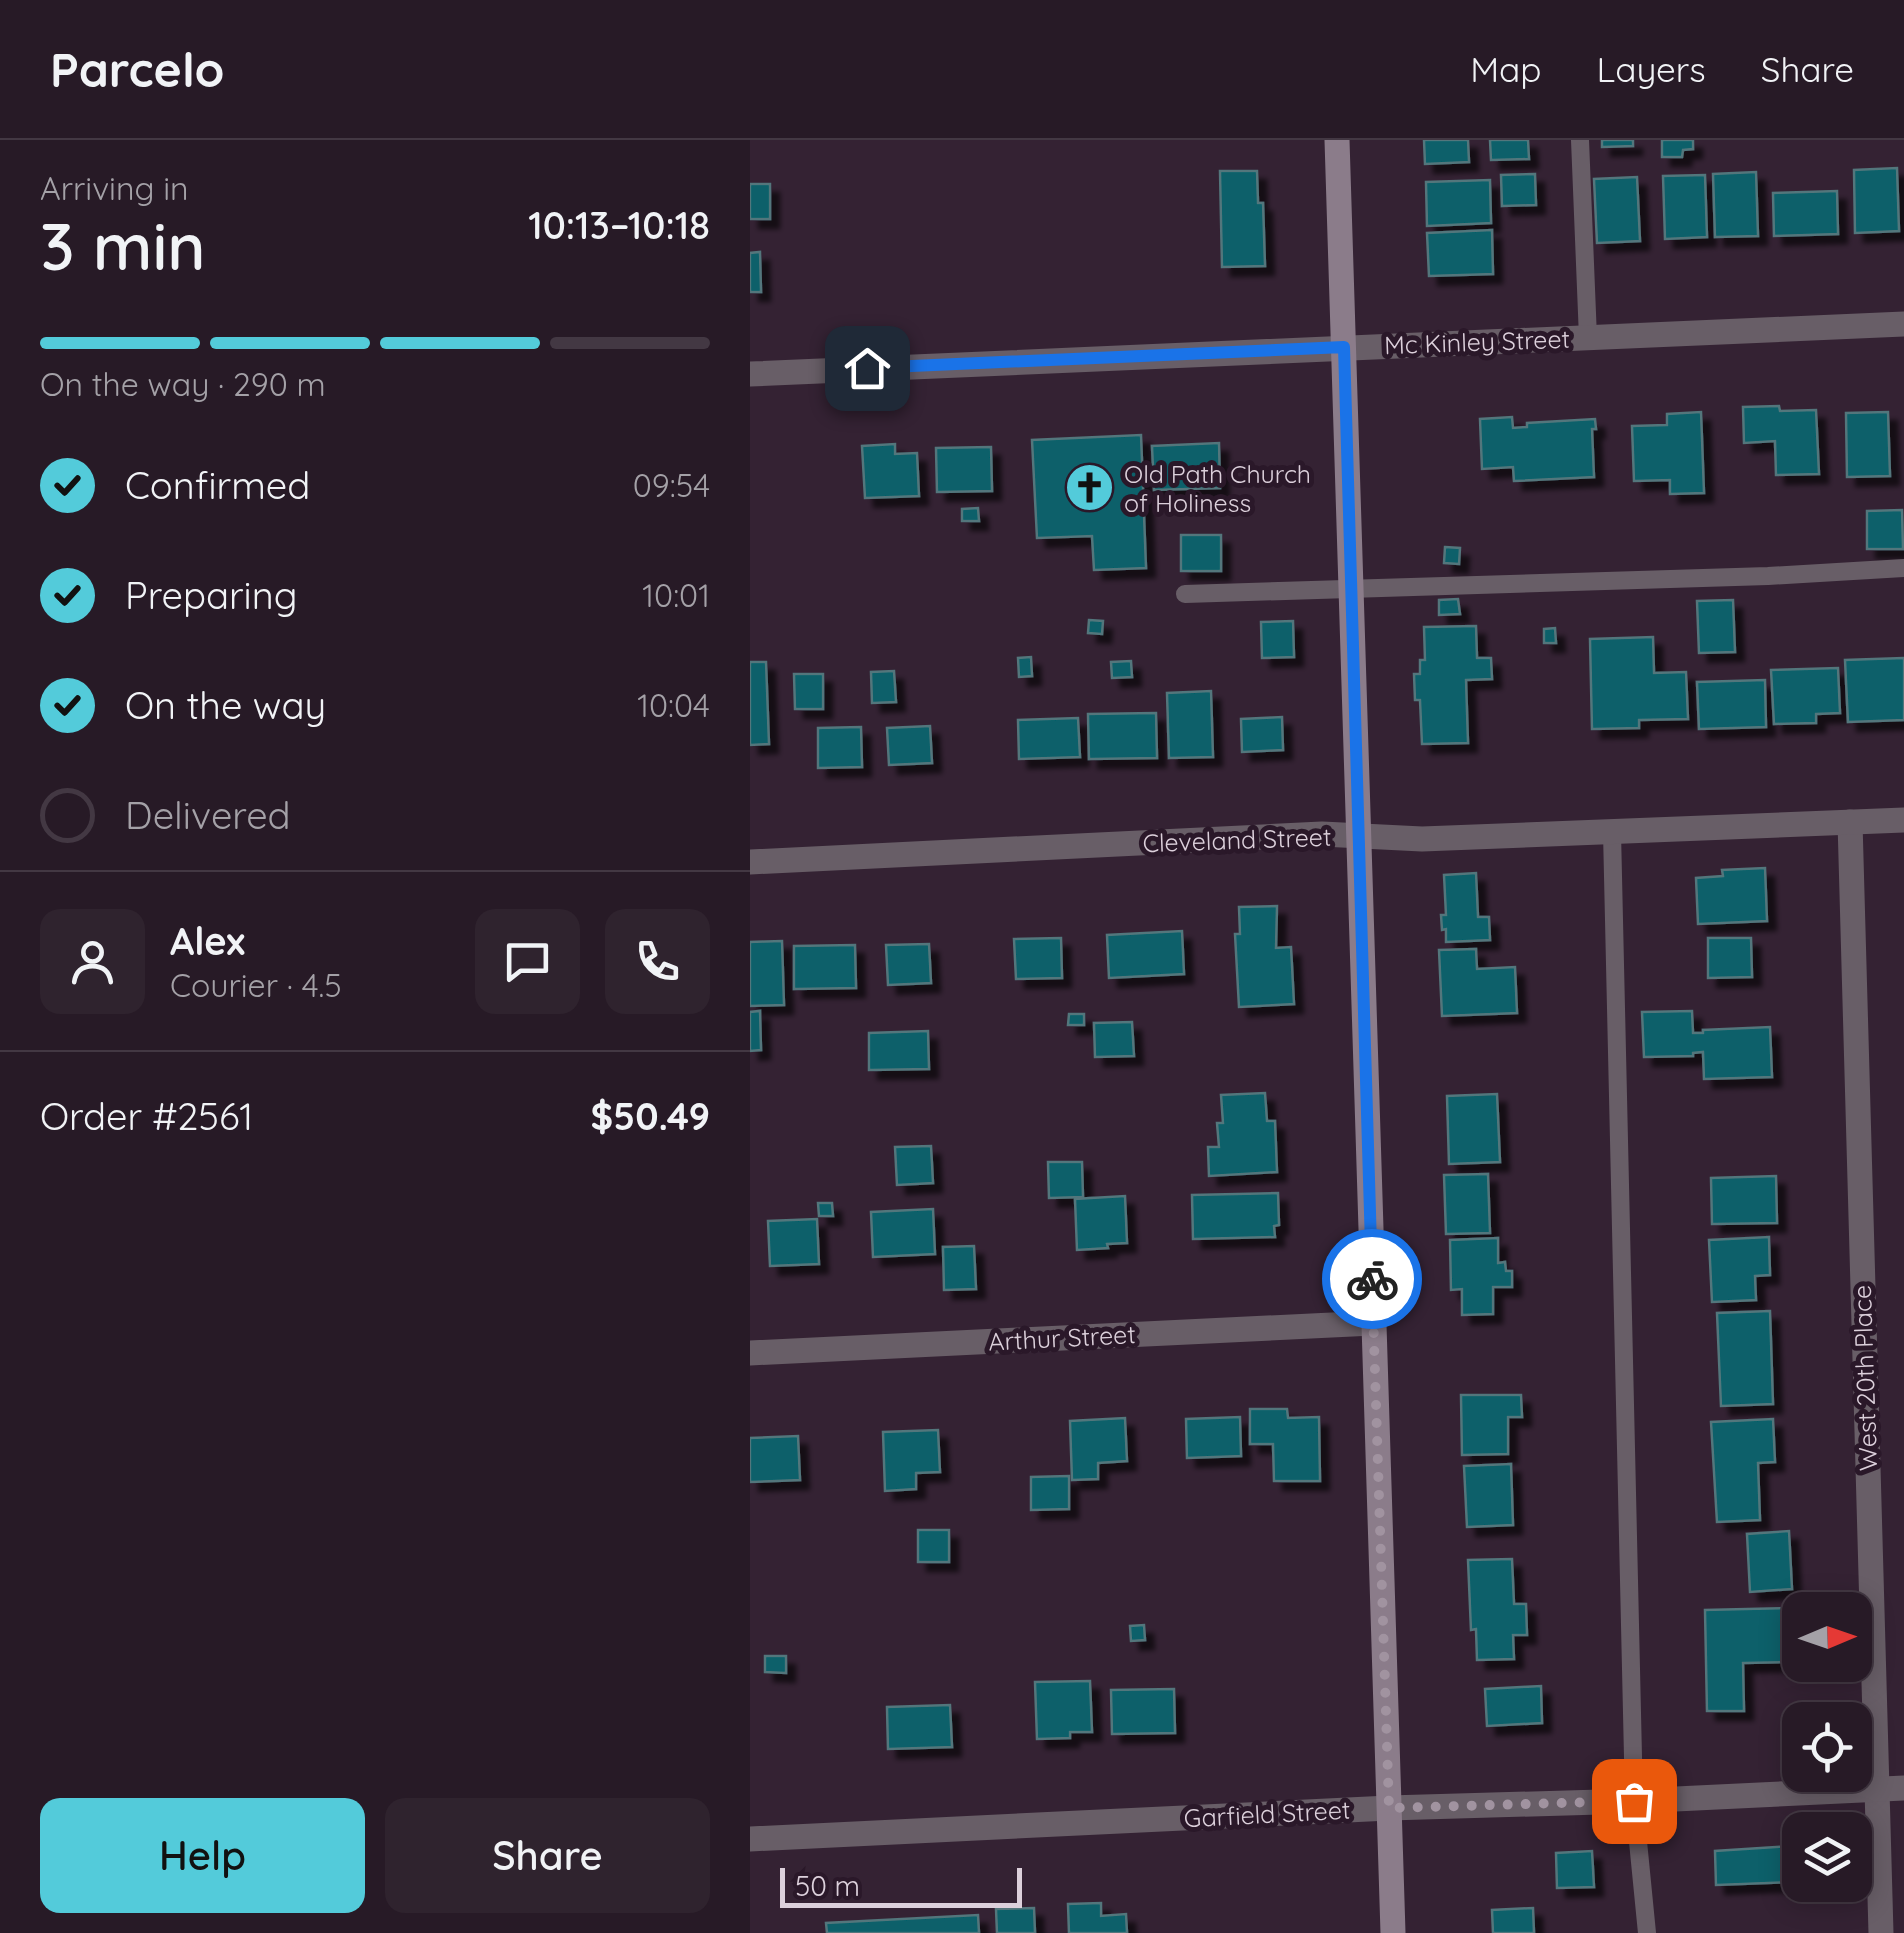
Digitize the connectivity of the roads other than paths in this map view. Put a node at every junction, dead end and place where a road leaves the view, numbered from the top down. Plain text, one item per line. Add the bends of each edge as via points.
1 (1337, 140) edge
2 (1580, 140) edge
3 (1904, 324) edge
4 (1588, 338) junction
5 (1344, 347) junction
6 (750, 374) edge
7 (1904, 568) edge
8 (1351, 588) junction
9 (1186, 594) dead end
10 (1904, 820) edge
11 (1850, 822) junction
12 (1612, 832) junction
13 (1359, 836) junction
14 (750, 862) edge
15 (1373, 1323) junction
16 (750, 1353) edge
17 (1904, 1788) edge
18 (1876, 1790) junction
19 (1634, 1801) junction
20 (1389, 1808) junction
21 (750, 1839) edge
22 (1392, 1933) edge
23 (1647, 1933) edge
24 (1881, 1933) edge

1 - 5 street
2 - 4 lane
3 - 4 street, Mc Kinley Street
4 - 5 street, Mc Kinley Street
5 - 6 street, Mc Kinley Street
5 - 8 street
7 - 8 lane
8 - 9 lane
8 - 13 street
10 - 11 street, Cleveland Street
11 - 12 street, Cleveland Street
11 - 18 street, West 20th Place
12 - 13 street, Cleveland Street
12 - 19 lane
13 - 14 street, Cleveland Street
13 - 15 street
15 - 16 street, Arthur Street
15 - 20 street
17 - 18 street, Garfield Street
18 - 19 street, Garfield Street
18 - 24 street, West 20th Place
19 - 20 street, Garfield Street
19 - 23 lane
20 - 21 street, Garfield Street
20 - 22 street

